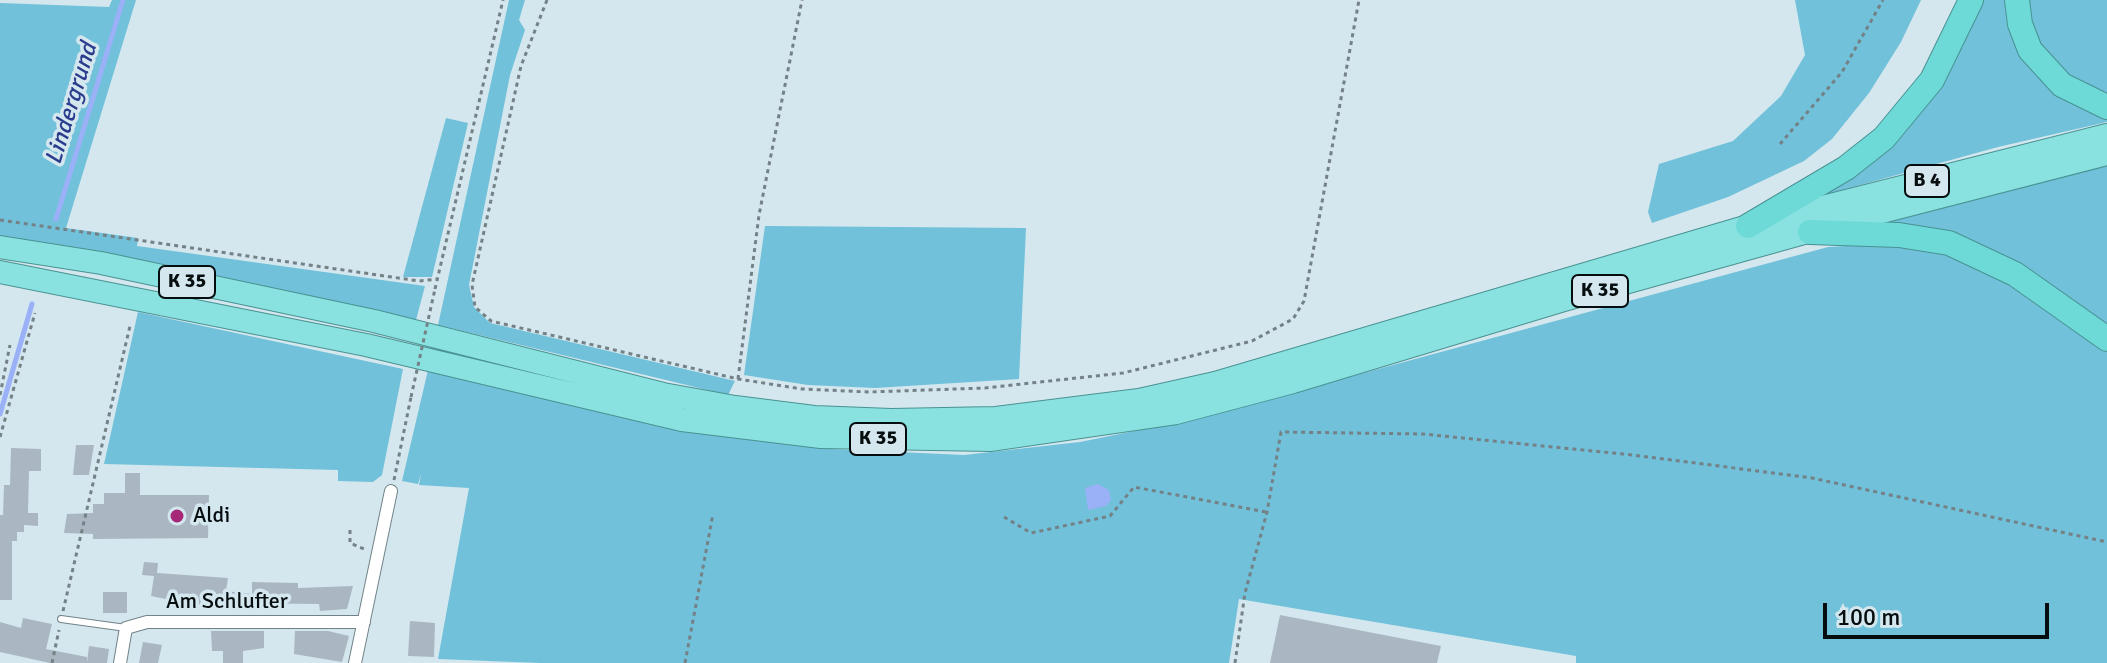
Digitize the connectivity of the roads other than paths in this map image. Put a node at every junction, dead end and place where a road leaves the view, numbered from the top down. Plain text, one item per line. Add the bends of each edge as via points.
1 (1971, 0) edge
2 (2017, 0) edge
3 (2107, 107) edge
4 (2107, 135) edge
5 (2107, 154) edge
6 (1748, 226) junction
7 (1810, 232) junction
8 (0, 247) edge
9 (0, 272) edge
10 (2107, 339) edge
11 (391, 491) road end
12 (61, 619) road end
13 (364, 622) junction
14 (126, 628) junction
15 (120, 663) edge
16 (355, 663) edge

1 - 6 highway via 1932,80 1884,138 1846,168
2 - 3 highway via 2030,50 2062,85
4 - 6 highway, B 4
5 - 7 highway, B 4
6 - 8 highway, K 35 via 1215,383 1139,400 996,418 876,420 735,407 663,394 374,321
7 - 9 highway, K 35 via 1176,413 990,440 821,437 734,429 366,345
7 - 10 highway via 1899,235 1949,243 2015,274
11 - 13 street
12 - 14 lane
13 - 14 street, Am Schlufter via 147,622
13 - 16 street
14 - 15 street

